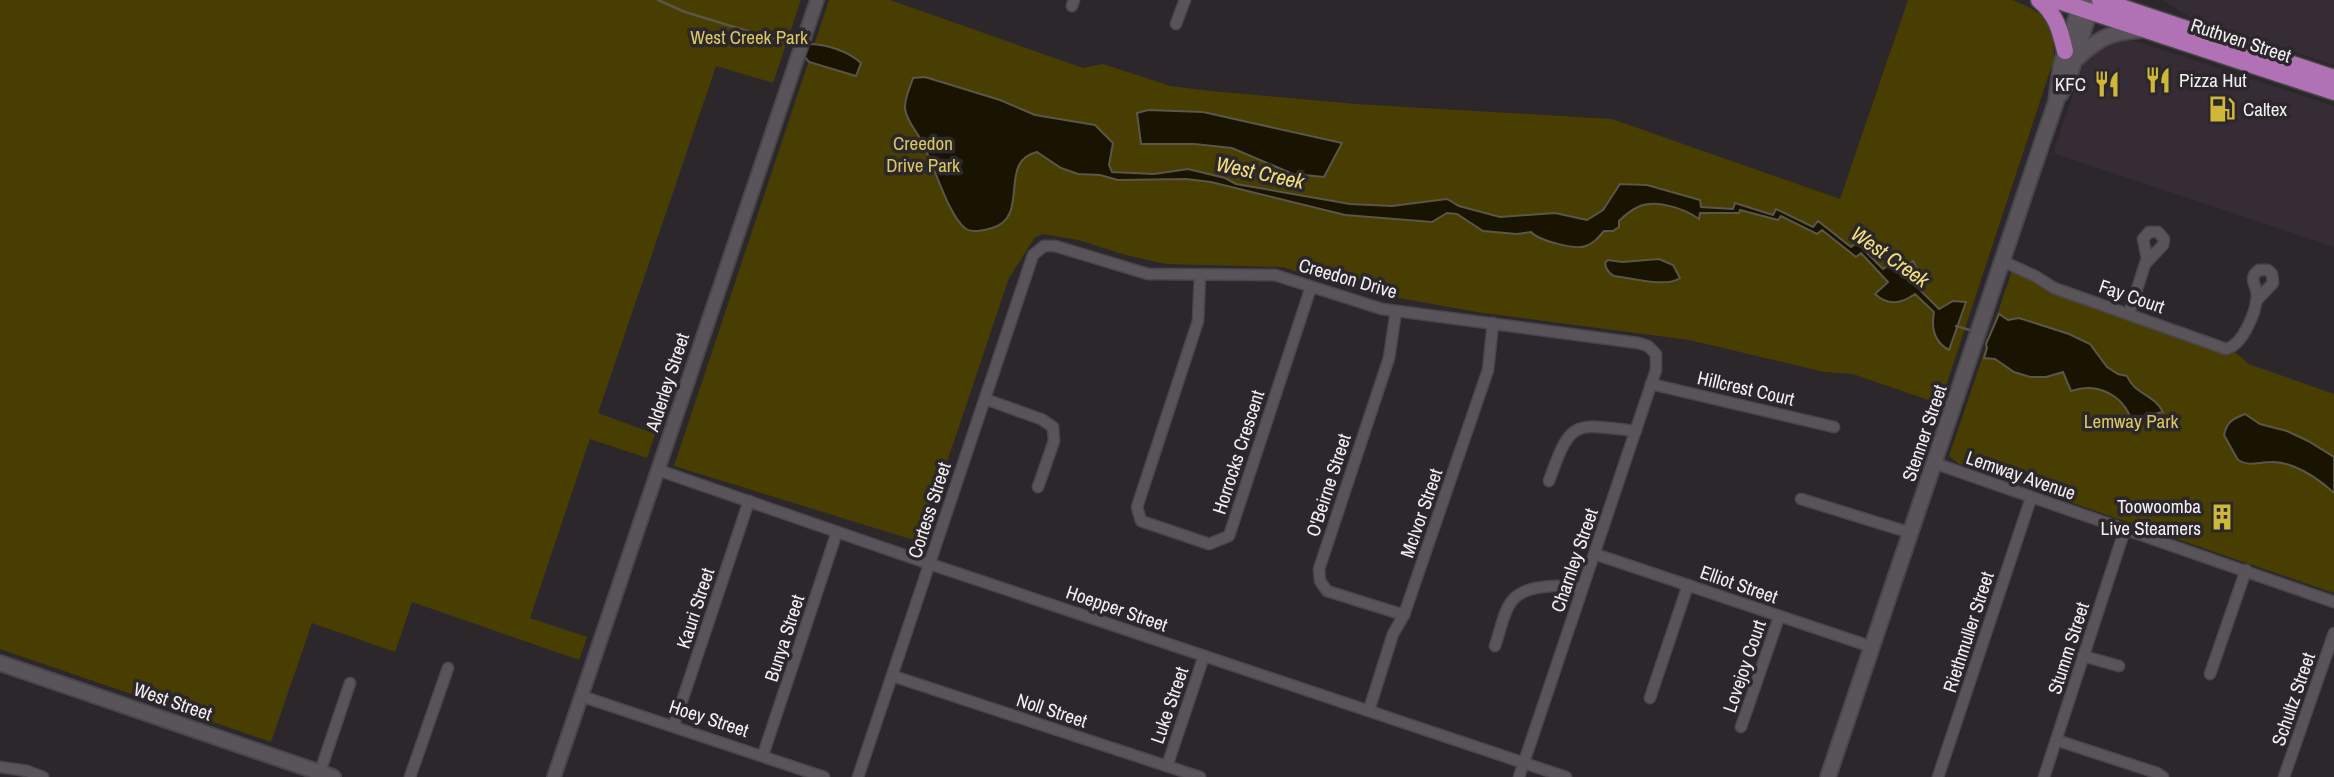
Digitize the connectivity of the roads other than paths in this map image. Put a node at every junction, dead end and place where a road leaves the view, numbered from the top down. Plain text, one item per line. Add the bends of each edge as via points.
1 (817, 0) edge
2 (1185, 0) edge
3 (2039, 0) edge
4 (2054, 0) edge
5 (2130, 0) edge
6 (2089, 4) edge
7 (2142, 22) junction
8 (1176, 24) dead end
9 (2070, 56) junction
10 (2334, 78) edge
11 (2334, 92) edge
12 (1033, 255) joint
13 (2002, 261) junction
14 (2146, 263) dead end
15 (1200, 276) junction
16 (1311, 286) junction
17 (2256, 301) dead end
18 (1396, 311) junction
19 (2129, 314) junction
20 (1493, 323) junction
21 (1656, 354) joint
22 (1651, 384) junction
23 (985, 399) junction
24 (1833, 426) dead end
25 (1636, 431) junction
26 (1934, 463) junction
27 (658, 470) junction
28 (1549, 481) dead end
29 (1038, 487) dead end
30 (2031, 498) junction
31 (1801, 499) dead end
32 (749, 501) junction
33 (2125, 529) junction
34 (837, 532) junction
35 (1911, 533) junction
36 (1595, 554) junction
37 (930, 564) junction
38 (2246, 570) junction
39 (1688, 585) junction
40 (1583, 589) junction
41 (2334, 602) edge
42 (1404, 615) junction
43 (1779, 617) junction
44 (2334, 633) edge
45 (1495, 646) dead end
46 (1872, 648) junction
47 (1205, 656) junction
48 (2083, 656) junction
49 (0, 663) edge
50 (2119, 666) dead end
51 (448, 668) dead end
52 (2210, 674) dead end
53 (893, 677) junction
54 (351, 683) dead end
55 (582, 696) junction
56 (1650, 698) dead end
57 (1368, 710) junction
58 (674, 725) junction
59 (1741, 727) dead end
60 (2056, 740) junction
61 (763, 755) junction
62 (1523, 763) junction
63 (1167, 766) junction
64 (0, 767) edge
65 (326, 775) edge
66 (43, 777) edge
67 (410, 777) edge
68 (554, 777) edge
69 (824, 777) edge
70 (858, 777) edge
71 (1200, 777) edge
72 (1519, 777) edge
73 (1566, 777) edge
74 (1828, 777) edge
75 (1938, 777) edge
76 (2043, 777) edge
77 (2163, 777) edge
78 (2284, 777) edge

1 - 27 street, Alderley Street
2 - 8 street
3 - 9 highway via 2058,24
4 - 6 highway, Ruthven Street
5 - 7 highway
6 - 7 highway, Ruthven Street
6 - 9 main road, Stenner Street
7 - 9 main road
7 - 10 highway, Ruthven Street
7 - 11 highway, Ruthven Street
9 - 13 main road, Stenner Street via 2061,65 2056,102
12 - 15 street, Creedon Drive via 1044,246 1055,246 1149,274
12 - 23 street, Cortess Street
13 - 19 street, Fay Court via 2029,268 2054,288
13 - 26 main road, Stenner Street
14 - 19 street
15 - 16 street, Creedon Drive via 1275,275
15 - 16 street, Horrocks Crescent via 1198,321 1137,507 1141,521 1209,544 1229,536
16 - 18 street, Creedon Drive
17 - 19 street, Fay Court via 2244,335 2234,347
18 - 20 street, Creedon Drive
18 - 42 street, O'Beirne Street via 1389,358 1319,569 1327,591
20 - 21 street, Creedon Drive via 1638,343
20 - 42 street, McIvor Street via 1488,370
21 - 22 street, Charnley Street
22 - 24 street, Hillcrest Court
22 - 25 street, Charnley Street
23 - 29 street via 1041,419 1053,428 1054,441
23 - 37 street, Cortess Street
25 - 28 street via 1590,426 1574,430 1562,444
25 - 36 street, Charnley Street
26 - 30 street, Lemway Avenue
26 - 35 main road, Stenner Street
27 - 32 street, Hoepper Street
27 - 55 street, Alderley Street
30 - 33 street, Lemway Avenue
30 - 75 street, Riethmuller Street
31 - 35 street
32 - 34 street, Hoepper Street
32 - 58 street, Kauri Street
33 - 38 street, Lemway Avenue
33 - 48 street, Stumm Street
34 - 37 street, Hoepper Street
34 - 61 street, Bunya Street
35 - 46 main road, Stenner Street
36 - 39 street, Elliot Street
36 - 40 street, Charnley Street
37 - 47 street, Hoepper Street
37 - 53 street, Cortess Street
38 - 41 street, Lemway Avenue
38 - 52 street
39 - 43 street, Elliot Street
39 - 56 street
40 - 45 street via 1556,585 1517,593
40 - 62 street, Charnley Street
42 - 57 street, McIvor Street via 1393,634
43 - 46 street, Elliot Street
43 - 59 street, Lovejoy Court
44 - 78 street, Schultz Street
46 - 74 main road, Stenner Street
47 - 57 street, Hoepper Street
47 - 63 street, Luke Street
48 - 50 street
48 - 60 street, Stumm Street
49 - 65 main road, West Street
51 - 67 street
53 - 63 street, Noll Street
53 - 70 street, Cortess Street
54 - 65 street
55 - 58 street, Hoey Street
55 - 68 street, Alderley Street
57 - 62 street, Hoepper Street
58 - 61 street, Hoey Street
60 - 76 street, Stumm Street
60 - 77 street
61 - 69 street, Hoey Street
62 - 72 street, Charnley Street
62 - 73 street, Hoepper Street
63 - 71 street, Noll Street
64 - 66 street

